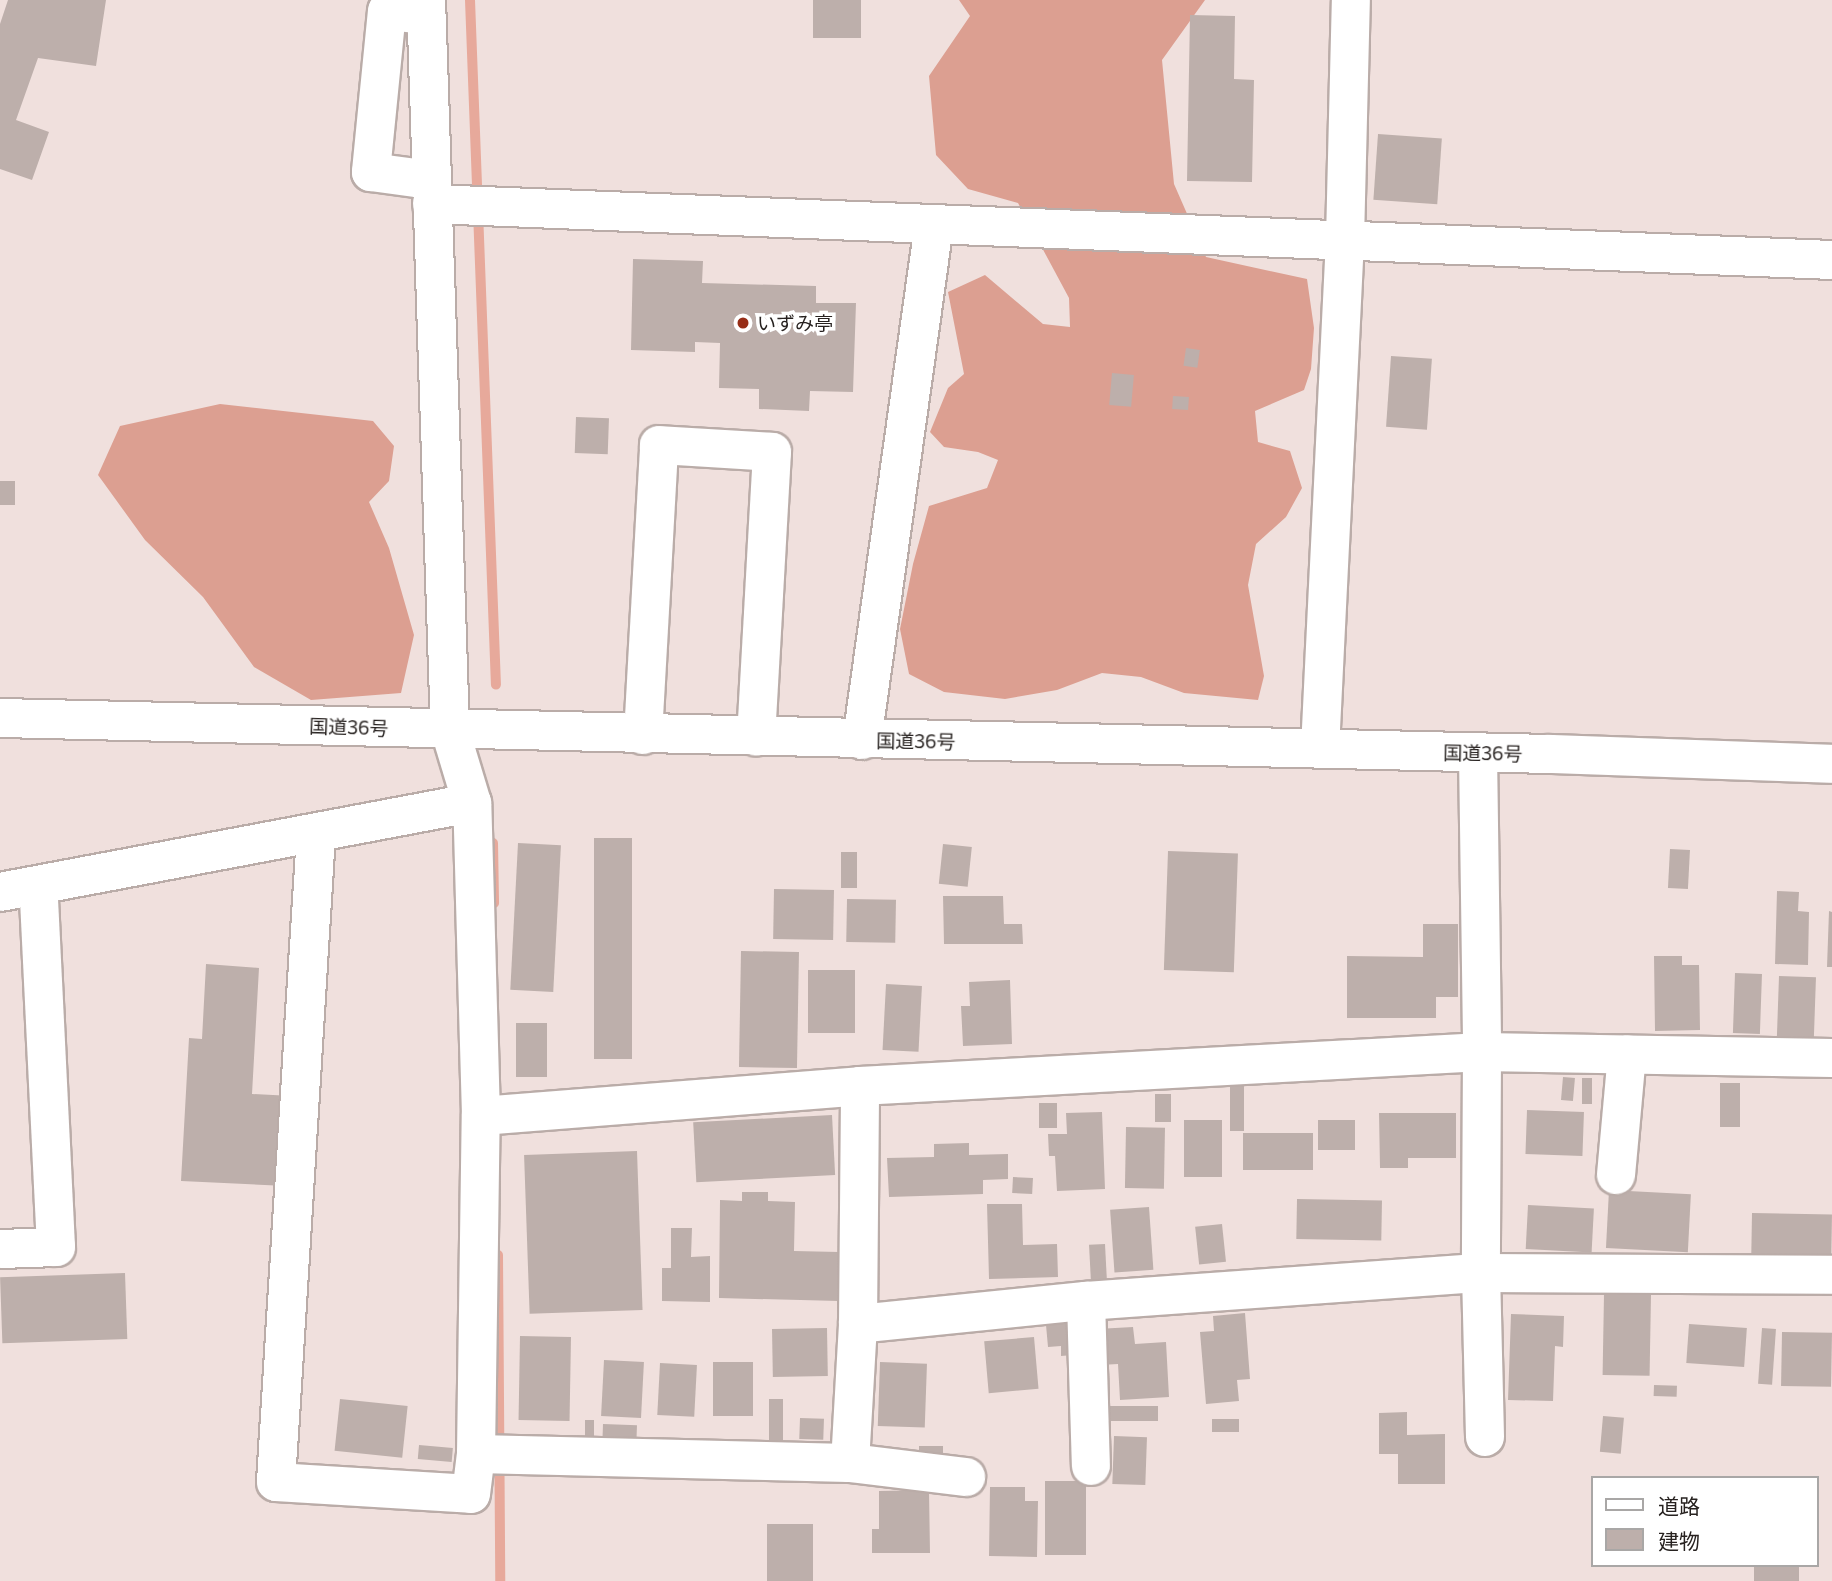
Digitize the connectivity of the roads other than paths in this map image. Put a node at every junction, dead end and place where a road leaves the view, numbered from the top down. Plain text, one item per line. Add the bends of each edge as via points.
1 (1351, 0) edge
2 (426, 8) edge
3 (431, 192) junction
4 (934, 225) junction
5 (1345, 240) junction
6 (1832, 260) edge
7 (0, 718) edge
8 (450, 730) junction
9 (643, 735) junction
10 (756, 737) junction
11 (862, 740) junction
12 (1320, 749) junction
13 (1478, 753) junction
14 (1832, 764) edge
15 (472, 803) junction
16 (316, 835) junction
17 (38, 885) junction
18 (0, 892) edge
19 (1482, 1052) junction
20 (1627, 1055) junction
21 (1832, 1058) edge
22 (860, 1086) junction
23 (481, 1116) junction
24 (1616, 1175) dead end
25 (0, 1249) edge
26 (1481, 1273) junction
27 (1832, 1275) edge
28 (1086, 1301) junction
29 (858, 1324) junction
30 (1485, 1437) dead end
31 (476, 1454) junction
32 (850, 1463) junction
33 (1091, 1466) dead end
34 (965, 1477) dead end

1 - 5 main road
2 - 3 main road
2 - 3 main road via 387,11 371,172
3 - 4 main road
3 - 8 main road
4 - 5 main road
4 - 11 main road
5 - 6 main road
5 - 12 main road
7 - 8 main road, 国道36号
8 - 9 main road, 国道36号
8 - 15 main road
9 - 10 main road, 国道36号
9 - 10 main road via 659,445 772,452
10 - 11 main road, 国道36号
11 - 12 main road, 国道36号
12 - 13 main road, 国道36号
13 - 14 main road, 国道36号
13 - 19 main road
15 - 16 main road
15 - 23 main road
16 - 17 main road
16 - 31 main road via 276,1482 471,1494
17 - 18 main road
17 - 25 main road via 56,1247
19 - 20 main road
19 - 22 main road
19 - 26 main road
20 - 21 main road
20 - 24 main road
22 - 23 main road
22 - 29 main road
23 - 31 main road
26 - 27 main road
26 - 28 main road
26 - 30 main road
28 - 29 main road
28 - 33 main road
29 - 32 main road
31 - 32 main road
32 - 34 main road

